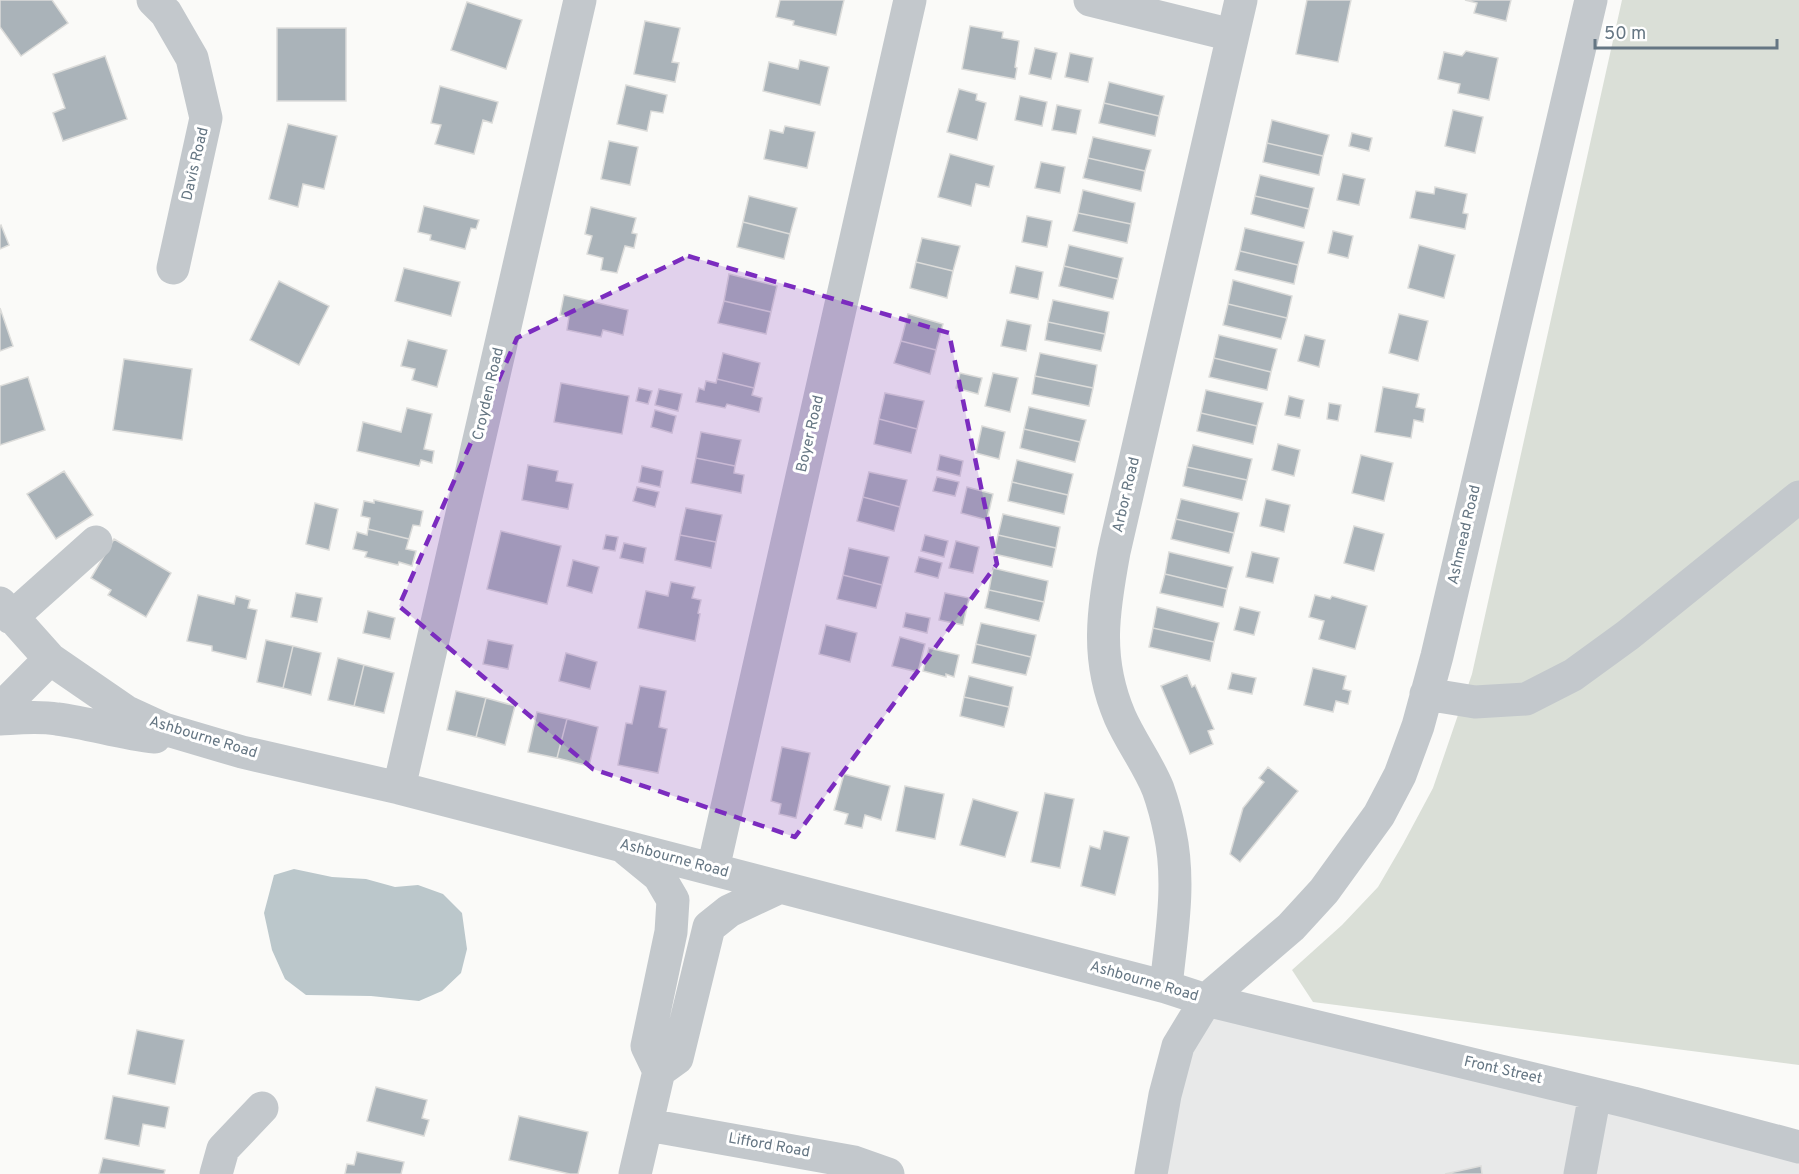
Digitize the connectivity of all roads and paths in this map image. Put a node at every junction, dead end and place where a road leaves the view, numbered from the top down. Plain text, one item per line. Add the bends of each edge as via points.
1 (153, 0) edge
2 (580, 0) edge
3 (910, 0) edge
4 (1090, 0) edge
5 (1241, 0) edge
6 (1591, 0) edge
7 (1232, 34) junction
8 (173, 268) dead end
9 (1799, 498) edge
10 (96, 542) dead end
11 (6, 610) edge
12 (50, 659) junction
13 (1426, 694) junction
14 (0, 709) edge
15 (0, 719) edge
16 (201, 740) junction
17 (399, 788) junction
18 (620, 844) junction
19 (713, 869) junction
20 (778, 888) junction
21 (1166, 987) junction
22 (1206, 1000) junction
23 (659, 1071) junction
24 (1595, 1094) junction
25 (262, 1108) dead end
26 (648, 1125) junction
27 (1799, 1147) edge
28 (216, 1174) edge
29 (634, 1174) edge
30 (888, 1174) edge
31 (1151, 1174) edge
32 (1580, 1174) edge

1 - 8 street, Davis Road via 166,13 192,58 207,118
2 - 17 street, Croyden Road
3 - 19 street, Boyer Road
4 - 7 street
5 - 7 street, Arbor Road
6 - 13 street, Ashmead Road
7 - 21 street, Arbor Road via 1114,552 1102,629 1113,698 1158,789 1170,834 1176,882
9 - 13 street via 1573,675 1526,699 1475,702
10 - 11 street
11 - 12 street, Ashbourne Road
12 - 14 street
12 - 16 street, Ashbourne Road via 127,712
13 - 22 street, Ashmead Road via 1400,776 1355,850 1291,927
15 - 16 street via 57,719 140,736
16 - 17 street, Ashbourne Road
17 - 18 street, Ashbourne Road
18 - 19 street, Ashbourne Road
18 - 23 street via 659,876 672,900 671,932 647,1046
19 - 20 street, Ashbourne Road
20 - 21 street, Ashbourne Road
20 - 23 street via 729,911 709,927 677,1058
21 - 22 street, Ashbourne Road
22 - 24 street, Front Street
22 - 31 street, Ashbourne Road via 1178,1046
23 - 26 street
24 - 27 street, Front Street
24 - 32 street
25 - 28 street via 223,1149
26 - 29 street
26 - 30 street, Lifford Road via 854,1162

